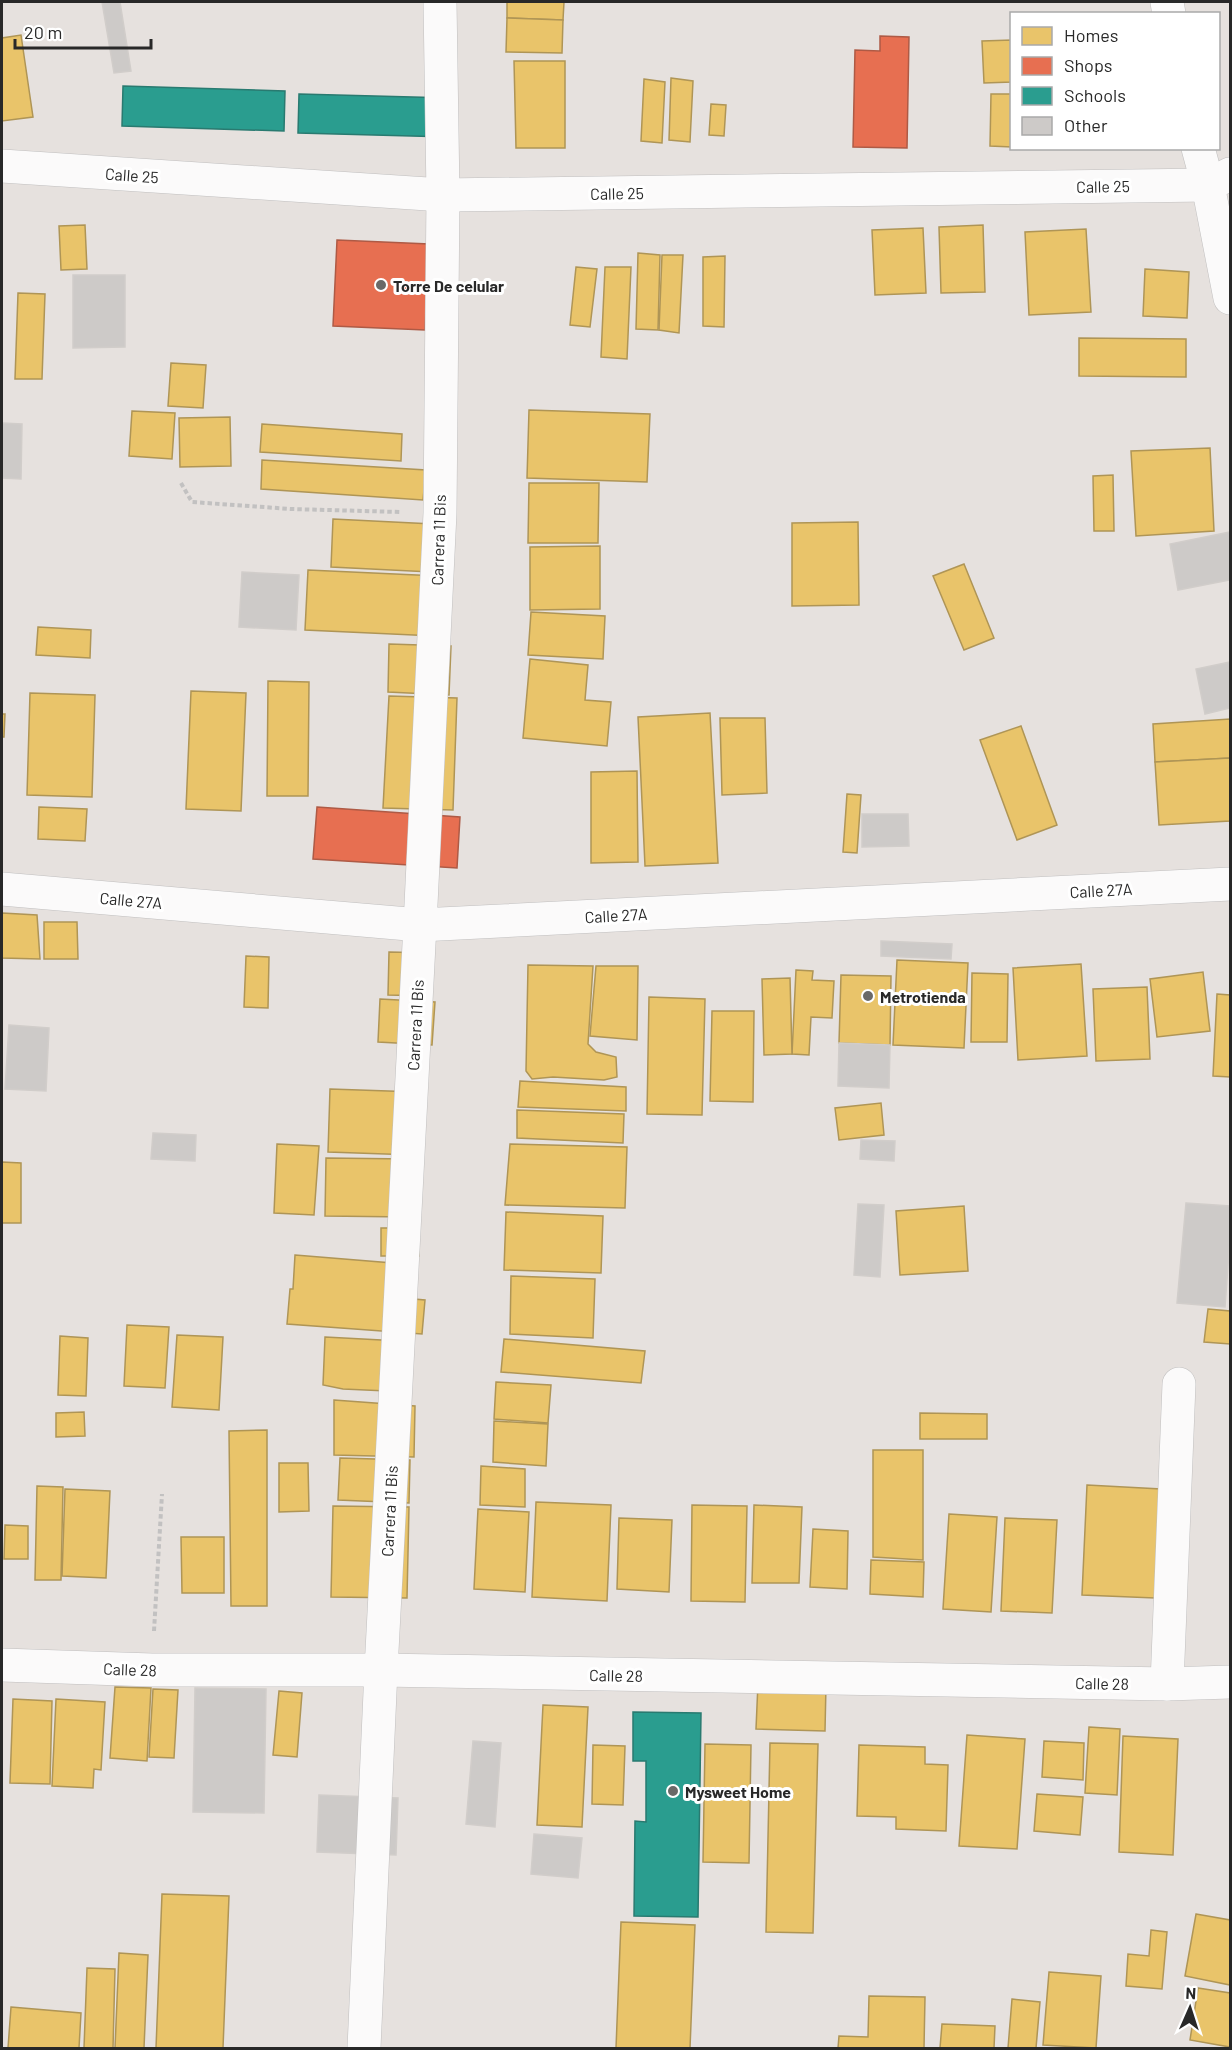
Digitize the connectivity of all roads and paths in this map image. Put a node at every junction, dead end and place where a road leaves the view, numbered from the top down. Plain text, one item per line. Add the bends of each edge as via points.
1 (440, 2) edge
2 (1199, 150) edge
3 (2, 166) edge
4 (1219, 180) edge
5 (443, 195) junction
6 (1230, 298) edge
7 (181, 483) dead end
8 (440, 513) junction
9 (1230, 884) edge
10 (2, 889) edge
11 (420, 925) junction
12 (1179, 1384) dead end
13 (162, 1494) dead end
14 (2, 1665) edge
15 (152, 1670) junction
16 (381, 1670) junction
17 (1230, 1682) edge
18 (1167, 1684) junction
19 (364, 2049) edge

1 - 5 street, Carrera 11 Bis
2 - 4 street
3 - 5 street, Calle 25
4 - 5 street, Calle 25
4 - 6 street
5 - 8 street, Carrera 11 Bis
7 - 8 path via 192,502
8 - 11 street, Carrera 11 Bis
9 - 11 street, Calle 27A
10 - 11 street, Calle 27A
11 - 16 street, Carrera 11 Bis
12 - 18 street
13 - 15 path
14 - 15 street, Calle 28
15 - 16 street, Calle 28
16 - 18 street, Calle 28
16 - 19 street, Carrera 11 Bis
17 - 18 street, Calle 28

